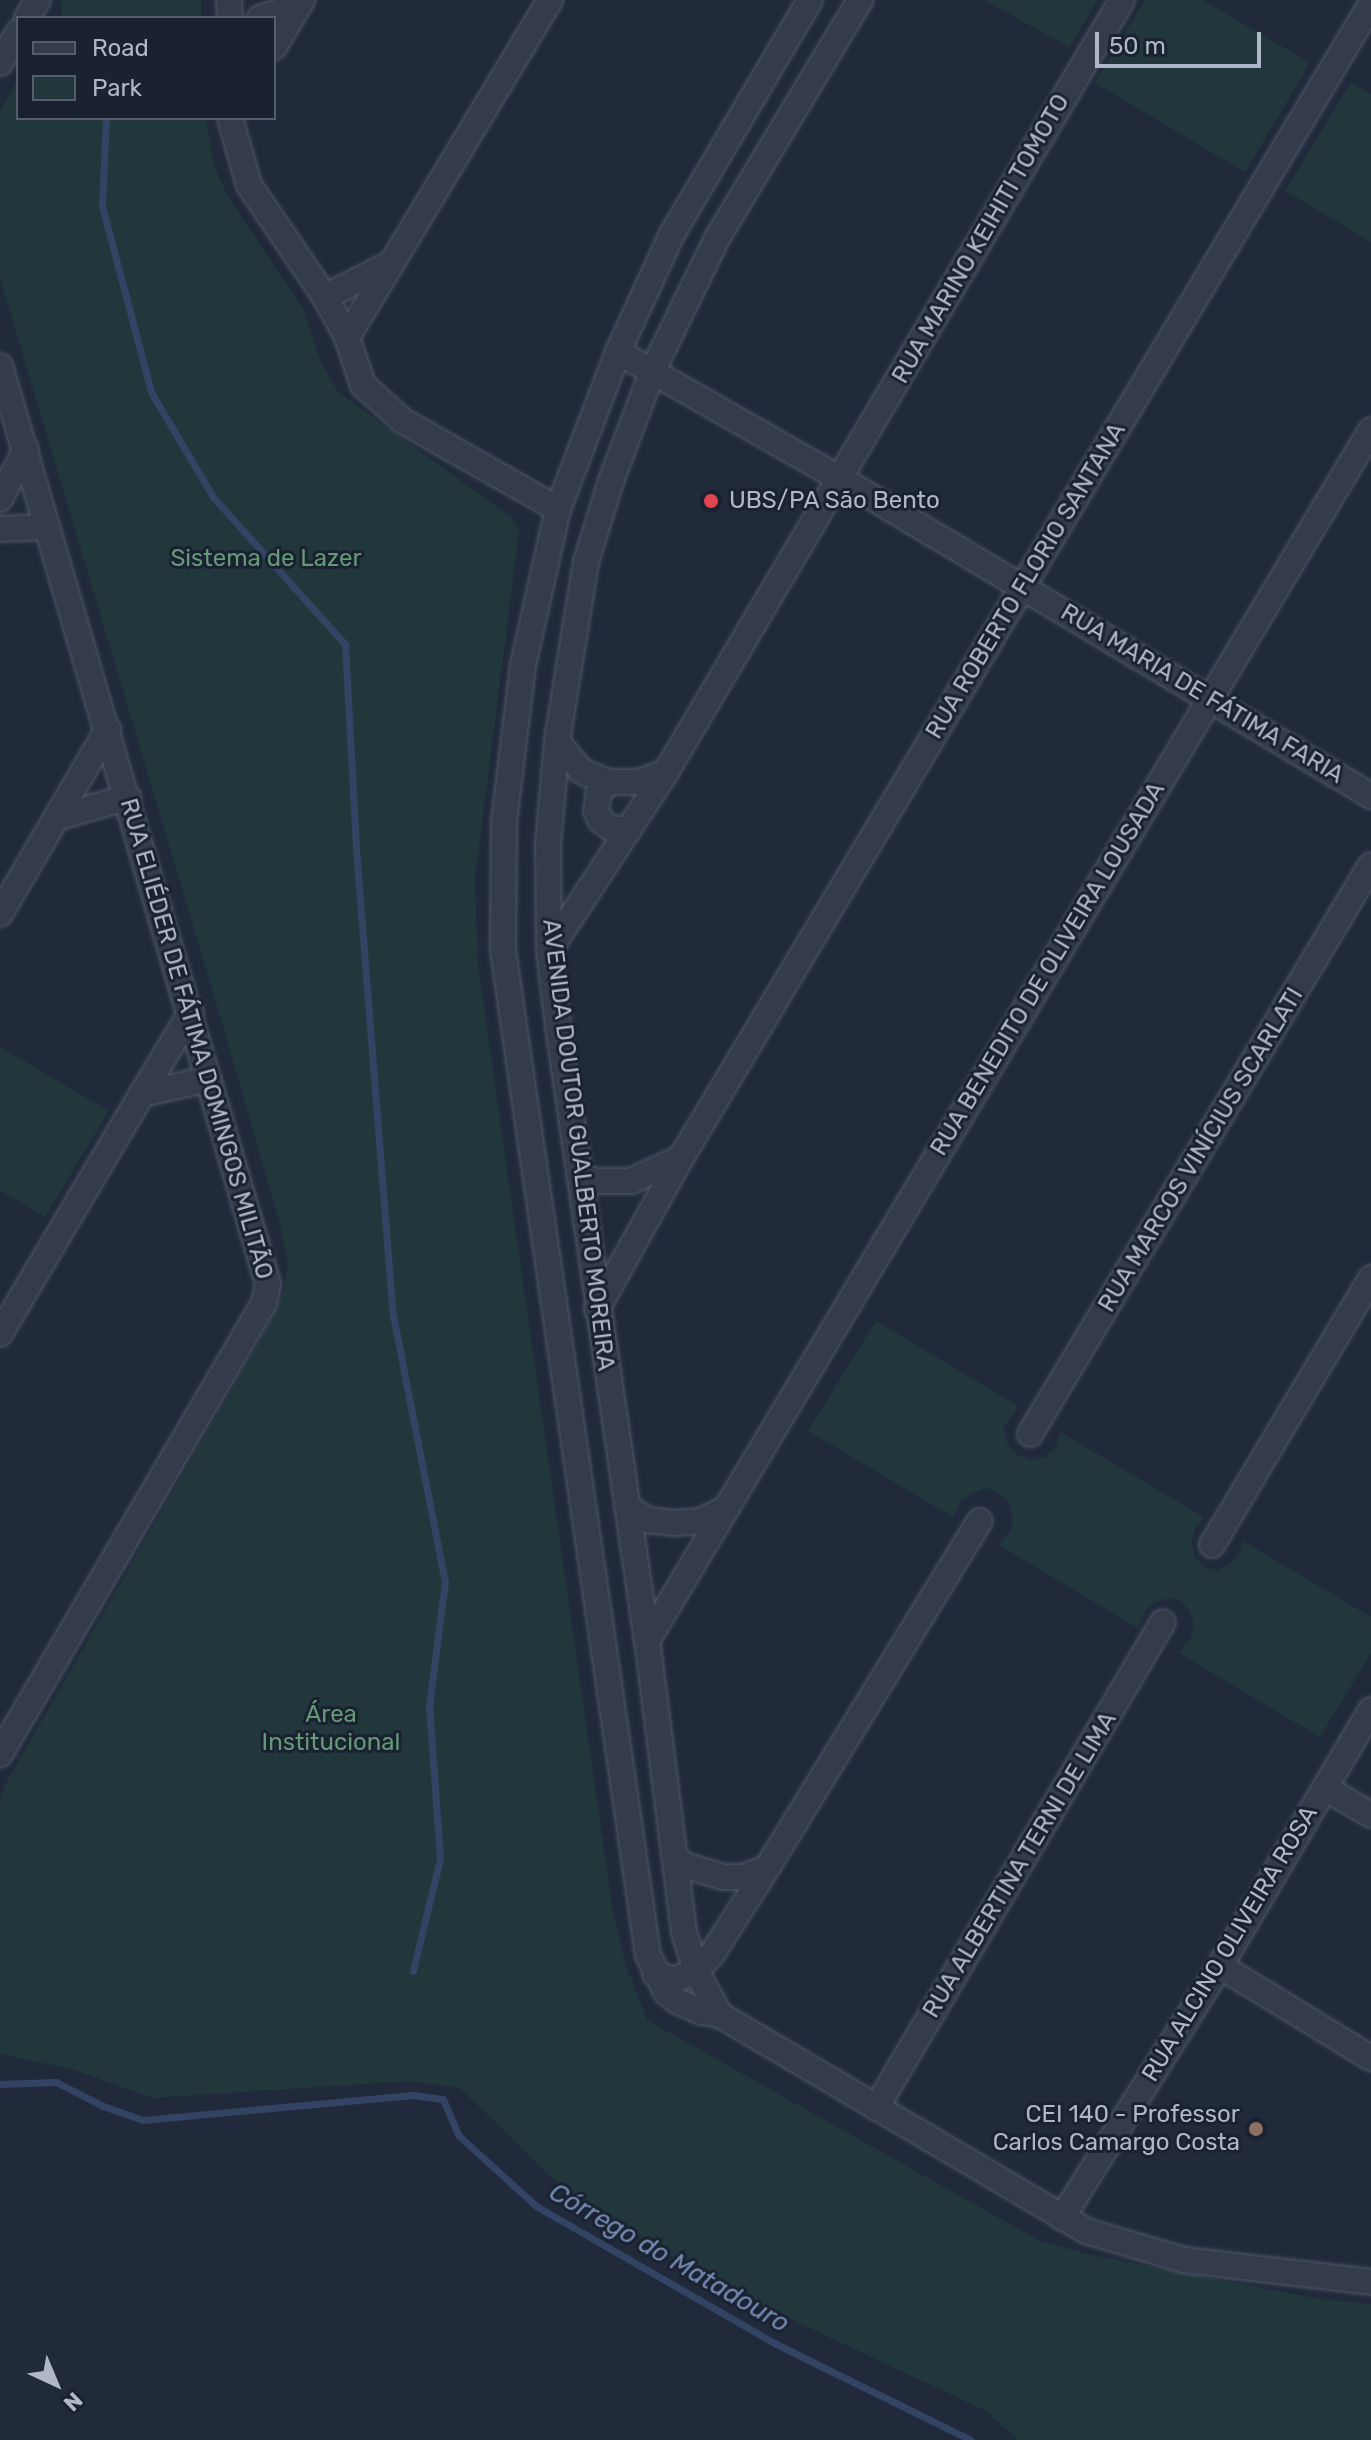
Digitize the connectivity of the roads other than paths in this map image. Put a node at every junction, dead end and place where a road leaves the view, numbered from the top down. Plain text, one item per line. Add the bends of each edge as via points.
1 (300, 0) edge
2 (550, 0) edge
3 (810, 0) edge
4 (860, 0) edge
5 (1122, 0) edge
6 (1371, 4) edge
7 (266, 16) edge
8 (16, 36) edge
9 (276, 43) edge
10 (0, 63) edge
11 (231, 120) edge
12 (392, 263) junction
13 (325, 297) junction
14 (347, 337) junction
15 (618, 352) junction
16 (0, 366) edge
17 (653, 370) junction
18 (1371, 430) edge
19 (26, 449) junction
20 (841, 479) junction
21 (0, 499) edge
22 (558, 509) junction
23 (46, 527) junction
24 (0, 529) edge
25 (1023, 586) junction
26 (1210, 700) junction
27 (108, 729) junction
28 (557, 741) junction
29 (666, 772) junction
30 (608, 782) junction
31 (1371, 796) edge
32 (128, 797) junction
33 (56, 818) junction
34 (629, 830) junction
35 (1371, 865) edge
36 (0, 914) edge
37 (549, 951) junction
38 (191, 1012) junction
39 (208, 1079) junction
40 (142, 1094) junction
41 (681, 1158) junction
42 (579, 1175) junction
43 (1371, 1278) edge
44 (597, 1309) junction
45 (0, 1334) edge
46 (1030, 1434) dead end
47 (627, 1507) junction
48 (726, 1509) junction
49 (980, 1521) dead end
50 (1212, 1545) dead end
51 (1163, 1622) dead end
52 (647, 1641) junction
53 (1371, 1710) edge
54 (0, 1754) edge
55 (1325, 1788) junction
56 (1371, 1815) edge
57 (675, 1858) junction
58 (767, 1868) junction
59 (1220, 1966) junction
60 (696, 1971) junction
61 (660, 1983) junction
62 (706, 2005) junction
63 (1371, 2058) edge
64 (876, 2108) junction
65 (1062, 2218) junction
66 (1371, 2282) edge

1 - 7 street
1 - 9 street
2 - 12 street
3 - 15 street, AVENIDA DOUTOR GUALBERTO MOREIRA via 672,234
4 - 17 street, AVENIDA DOUTOR GUALBERTO MOREIRA via 716,240
5 - 20 street, RUA MARINO KEIHITI TOMOTO
6 - 25 street, RUA ROBERTO FLORIO SANTANA
8 - 10 street
11 - 13 street via 249,185
12 - 13 street
12 - 14 street
13 - 14 street
14 - 22 street via 363,385 403,421
15 - 17 street, RUA MARIA DE FÁTIMA FARIA
15 - 22 street, AVENIDA DOUTOR GUALBERTO MOREIRA
16 - 19 street, RUA ELIÉDER DE FÁTIMA DOMINGOS MILITÃO
17 - 20 street, RUA MARIA DE FÁTIMA FARIA
17 - 28 street, AVENIDA DOUTOR GUALBERTO MOREIRA via 586,562
18 - 26 street, RUA BENEDITO DE OLIVEIRA LOUSADA
19 - 21 street
19 - 23 street, RUA ELIÉDER DE FÁTIMA DOMINGOS MILITÃO
20 - 25 street, RUA MARIA DE FÁTIMA FARIA
20 - 29 street, RUA MARINO KEIHITI TOMOTO
22 - 61 street, AVENIDA DOUTOR GUALBERTO MOREIRA via 521,681 504,823 503,950 640,1903 648,1955
23 - 24 street
23 - 27 street, RUA ELIÉDER DE FÁTIMA DOMINGOS MILITÃO
25 - 26 street, RUA MARIA DE FÁTIMA FARIA
25 - 41 street, RUA ROBERTO FLORIO SANTANA
26 - 31 street, RUA MARIA DE FÁTIMA FARIA
26 - 48 street, RUA BENEDITO DE OLIVEIRA LOUSADA
27 - 32 street, RUA ELIÉDER DE FÁTIMA DOMINGOS MILITÃO
27 - 33 street
28 - 30 street via 581,771
28 - 37 street, AVENIDA DOUTOR GUALBERTO MOREIRA via 548,844
29 - 30 street via 639,782
29 - 34 street, RUA MARINO KEIHITI TOMOTO
30 - 34 street via 599,792 596,811 611,828
32 - 33 street
32 - 38 street, RUA ELIÉDER DE FÁTIMA DOMINGOS MILITÃO
33 - 36 street
34 - 37 street, RUA MARINO KEIHITI TOMOTO
35 - 46 street, RUA MARCOS VINÍCIUS SCARLATI
37 - 42 street, AVENIDA DOUTOR GUALBERTO MOREIRA
38 - 39 street, RUA ELIÉDER DE FÁTIMA DOMINGOS MILITÃO
38 - 40 street
39 - 40 street
39 - 54 street, RUA ELIÉDER DE FÁTIMA DOMINGOS MILITÃO via 268,1284 264,1303
40 - 45 street
41 - 42 street via 631,1181 594,1181
41 - 44 street, RUA ROBERTO FLORIO SANTANA
42 - 44 street, AVENIDA DOUTOR GUALBERTO MOREIRA
43 - 50 street
44 - 47 street, AVENIDA DOUTOR GUALBERTO MOREIRA
47 - 48 street via 648,1520 674,1523 700,1521
47 - 52 street, AVENIDA DOUTOR GUALBERTO MOREIRA
48 - 52 street, RUA BENEDITO DE OLIVEIRA LOUSADA
49 - 58 street
51 - 64 street, RUA ALBERTINA TERNI DE LIMA
52 - 57 street, AVENIDA DOUTOR GUALBERTO MOREIRA
53 - 55 street, RUA ALCINO OLIVEIRA ROSA
55 - 56 street
55 - 59 street, RUA ALCINO OLIVEIRA ROSA
57 - 58 street via 723,1877 743,1877
57 - 60 street, AVENIDA DOUTOR GUALBERTO MOREIRA via 684,1932
58 - 60 street
59 - 63 street
59 - 65 street, RUA ALCINO OLIVEIRA ROSA
60 - 61 street
60 - 62 street, AVENIDA DOUTOR GUALBERTO MOREIRA
61 - 62 street
62 - 64 street
64 - 65 street
65 - 66 street via 1086,2231 1184,2260

